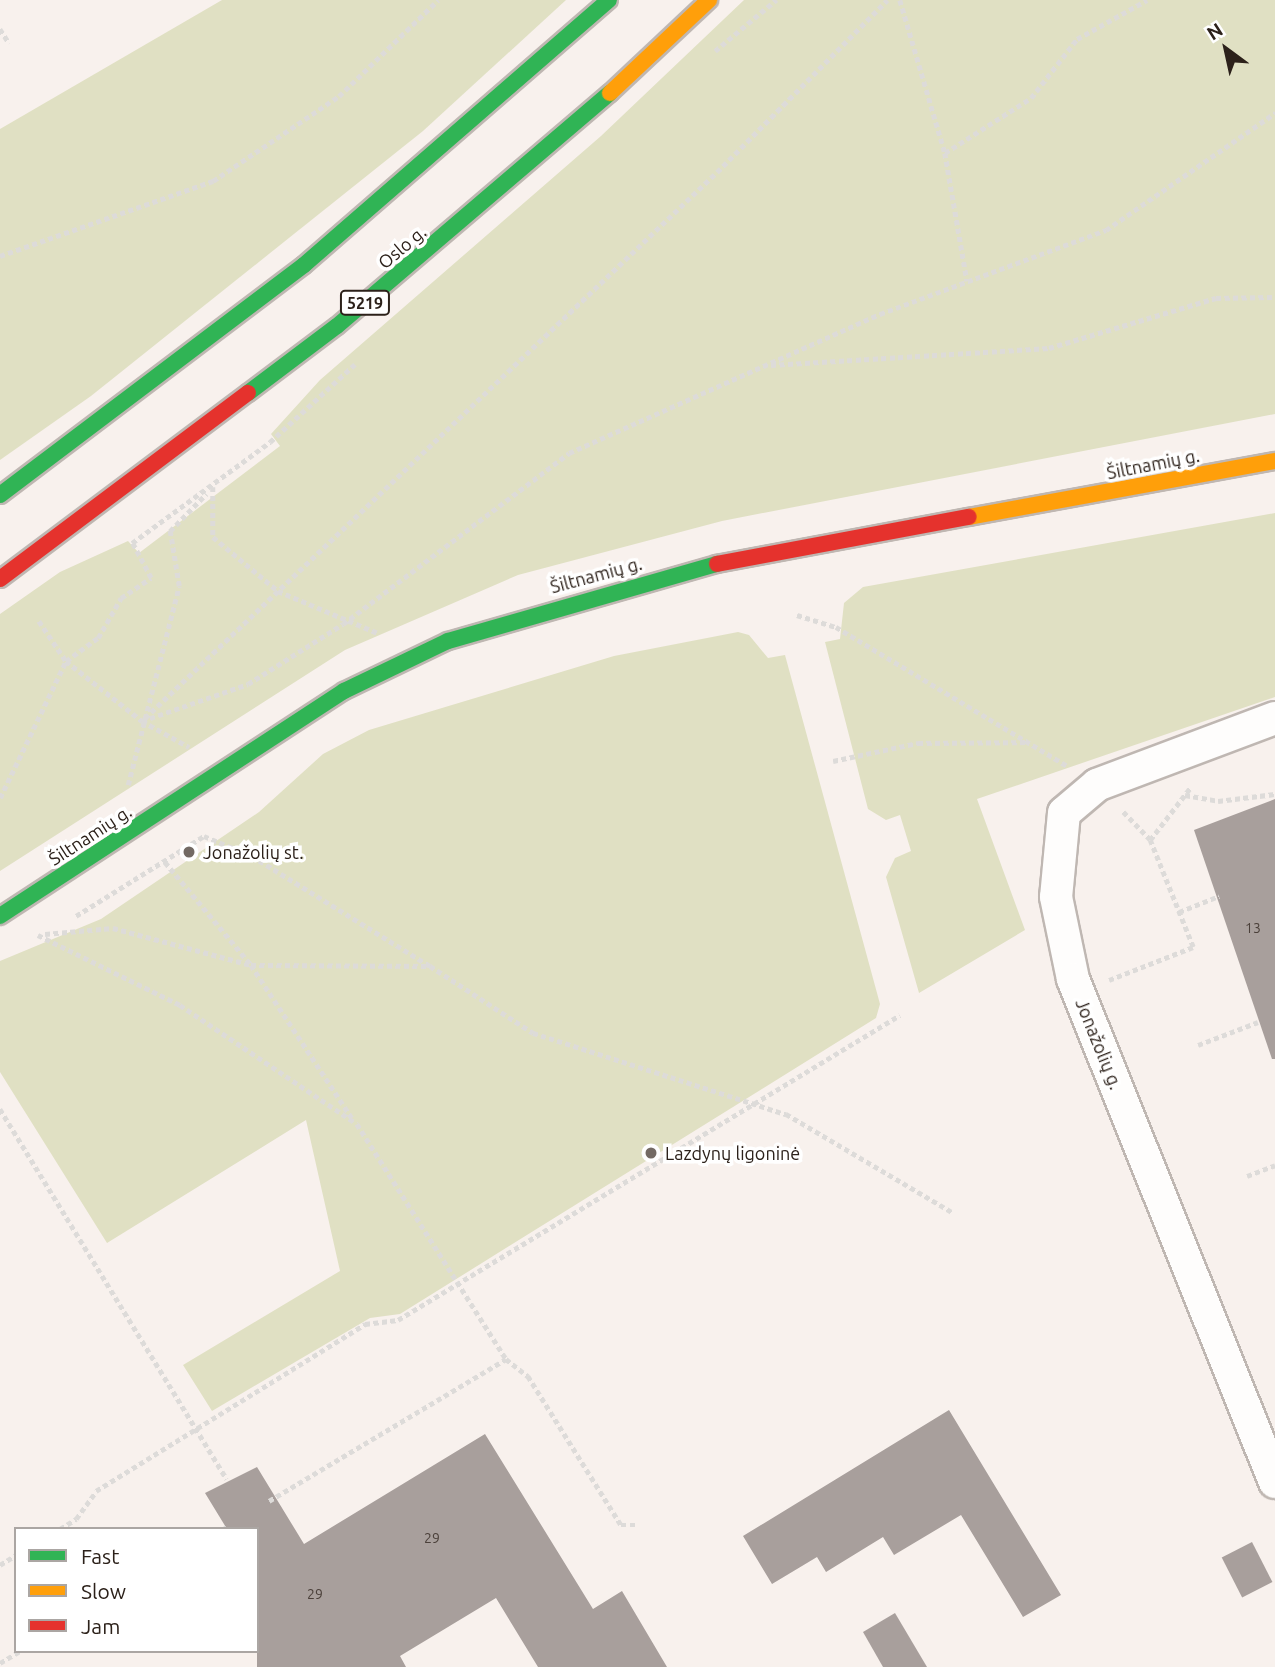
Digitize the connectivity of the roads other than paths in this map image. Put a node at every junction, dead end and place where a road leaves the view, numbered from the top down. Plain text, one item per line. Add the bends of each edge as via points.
1 (609, 0) edge
2 (709, 0) edge
3 (1275, 461) edge
4 (0, 495) edge
5 (0, 579) edge
6 (1275, 718) edge
7 (0, 916) edge
8 (1275, 1482) edge

1 - 4 main road via 304,265
2 - 5 main road, Oslo g. / 5219 via 576,125 337,326
3 - 7 main road, Šiltnamių g. via 727,561 578,598 406,661 344,691
6 - 8 street, Jonažolių g. via 1097,785 1064,813 1056,897 1078,992

